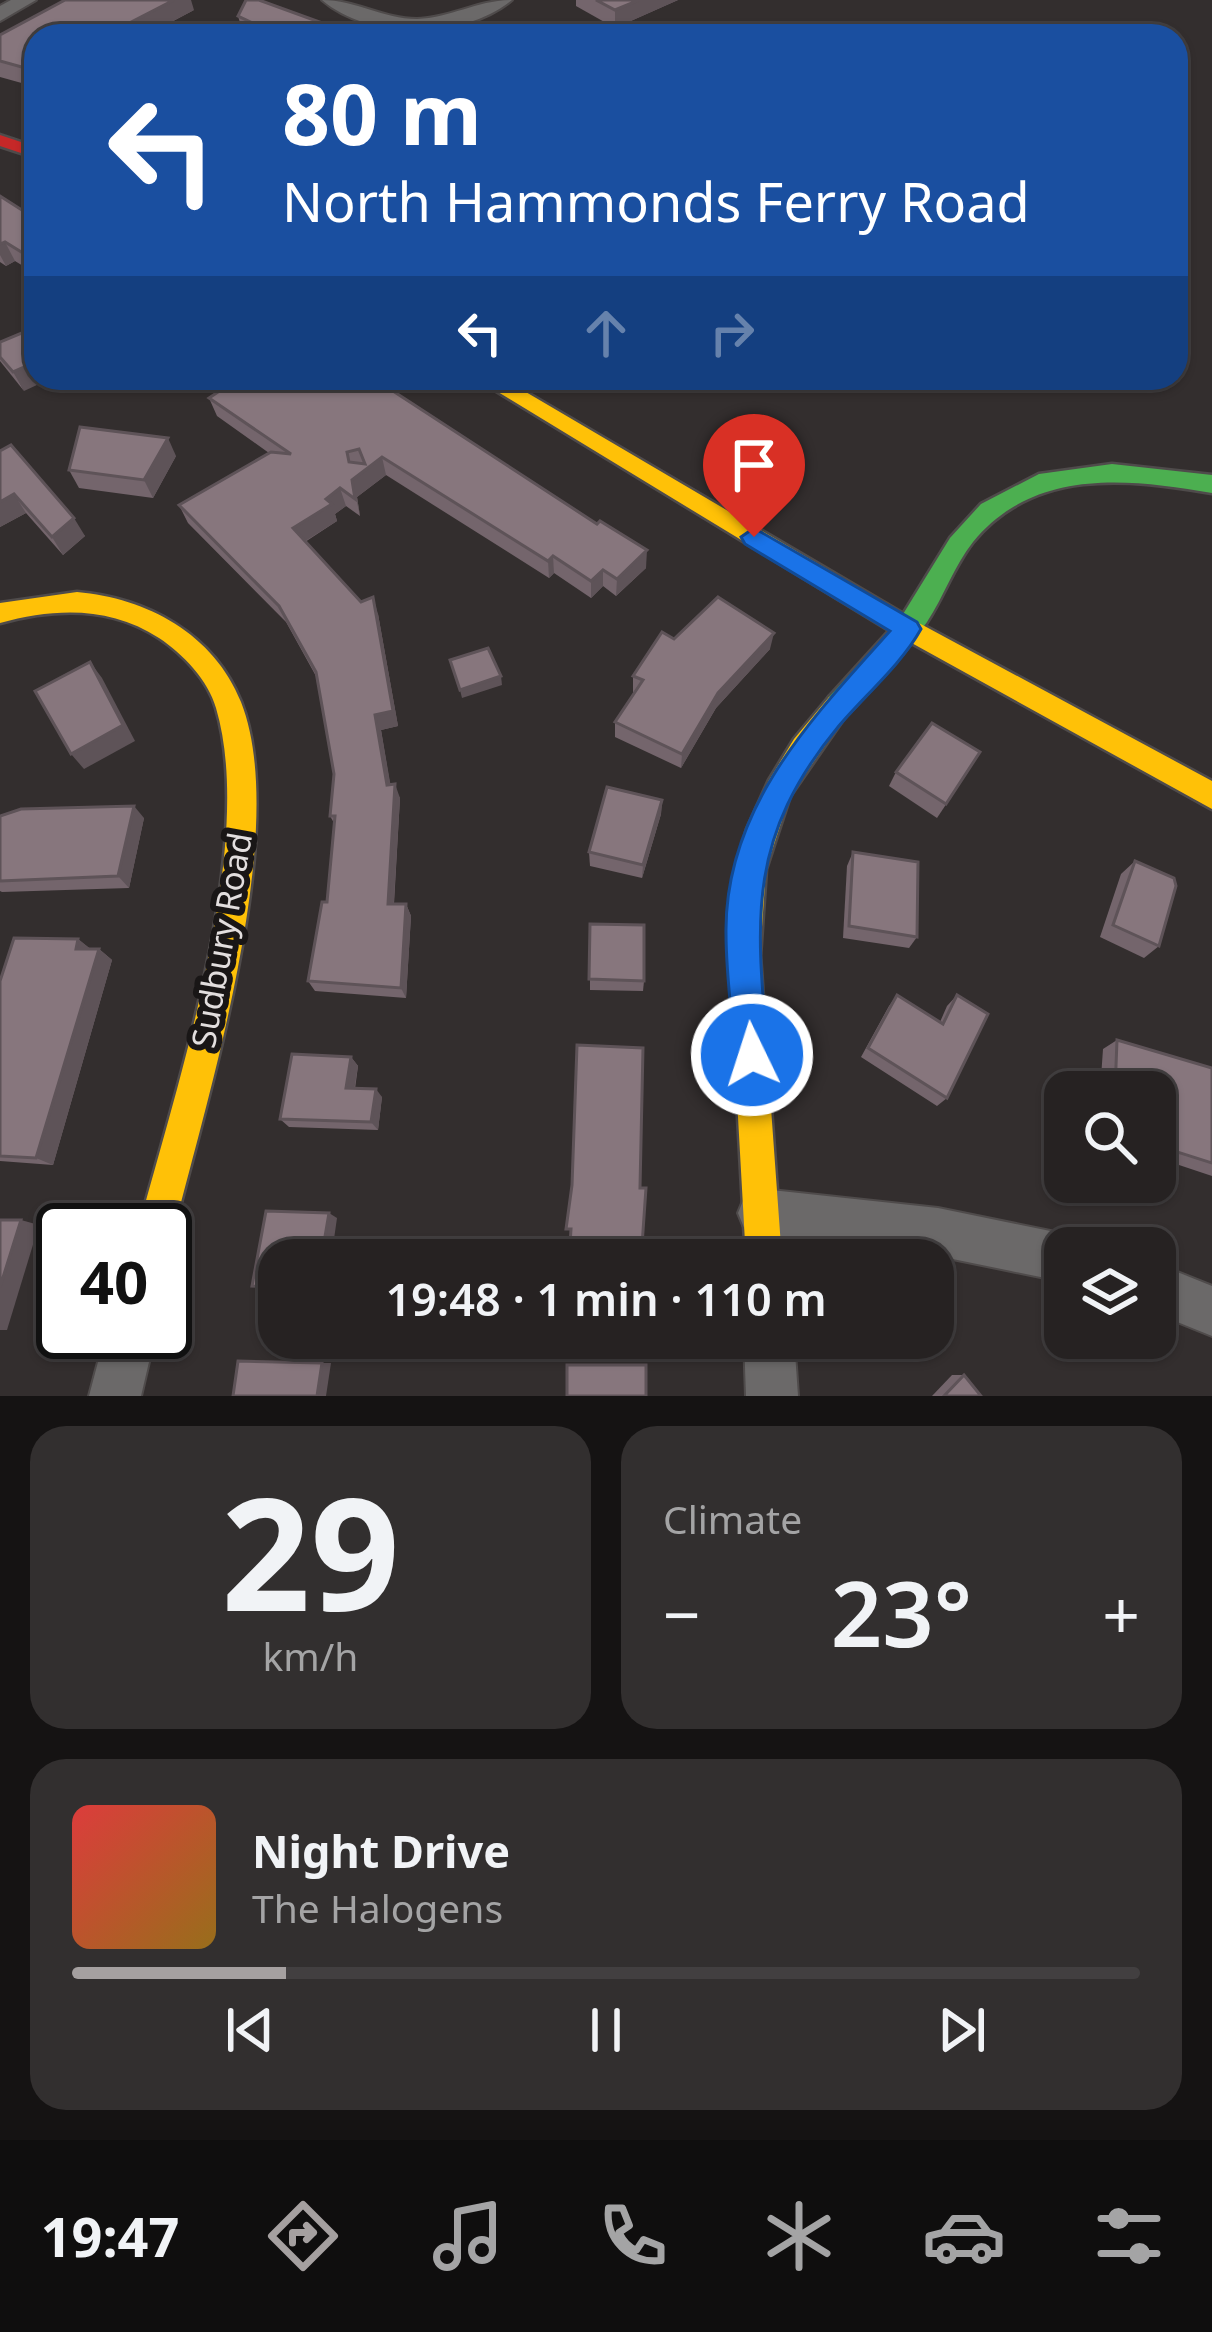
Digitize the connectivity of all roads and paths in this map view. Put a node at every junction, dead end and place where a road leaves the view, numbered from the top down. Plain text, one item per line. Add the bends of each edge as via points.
1 (26, 0) edge
2 (332, 0) edge
3 (502, 0) edge
4 (0, 15) edge
5 (387, 24) edge
6 (436, 24) edge
7 (506, 390) edge
8 (1212, 484) edge
9 (0, 613) edge
10 (908, 629) junction
11 (1212, 796) edge
12 (163, 1203) edge
13 (763, 1237) edge
14 (1044, 1254) edge
15 (1176, 1296) edge
16 (1212, 1311) edge
17 (124, 1359) edge
18 (770, 1359) edge
19 (115, 1396) edge
20 (772, 1396) edge

1 - 4 street
2 - 5 street
3 - 6 street
7 - 10 street
8 - 10 street via 1122,470 1026,487 990,509 950,550
9 - 12 street, Sudbury Road via 82,598 130,609 179,636 231,710 244,836
10 - 11 street
10 - 13 street via 774,793 748,878 741,930
13 - 14 street via 938,1232
15 - 16 street
17 - 19 street
18 - 20 street

